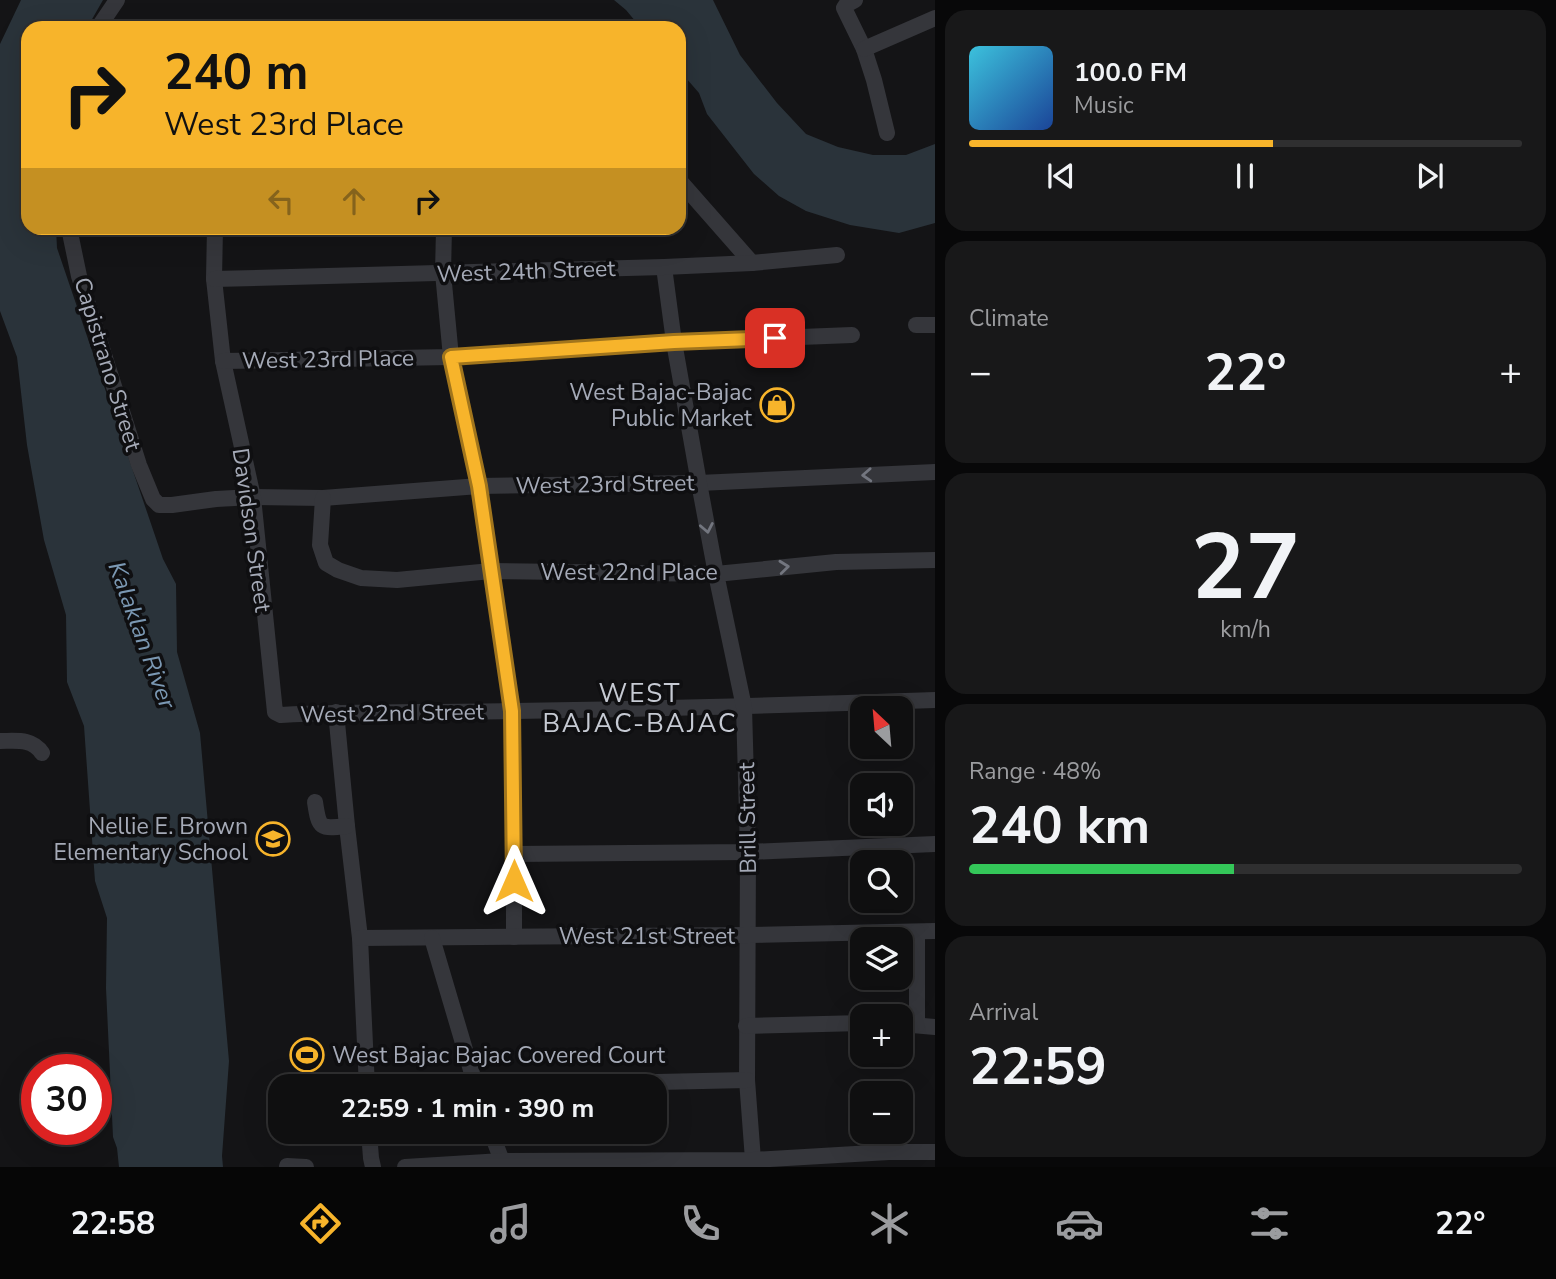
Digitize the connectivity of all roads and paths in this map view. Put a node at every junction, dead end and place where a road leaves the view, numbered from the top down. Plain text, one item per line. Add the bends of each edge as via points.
1 (117, 0) edge
2 (855, 0) edge
3 (935, 18) edge
4 (103, 21) edge
5 (864, 49) junction
6 (887, 133) dead end
7 (686, 188) edge
8 (70, 235) edge
9 (215, 235) edge
10 (444, 235) edge
11 (837, 256) dead end
12 (752, 263) junction
13 (664, 267) junction
14 (443, 273) junction
15 (214, 279) junction
16 (916, 325) dead end
17 (935, 325) edge
18 (852, 335) dead end
19 (674, 342) junction
20 (451, 357) junction
21 (223, 361) junction
22 (935, 472) edge
23 (699, 483) junction
24 (479, 486) junction
25 (253, 497) junction
26 (323, 498) junction
27 (153, 499) joint
28 (935, 561) edge
29 (491, 571) junction
30 (716, 574) junction
31 (935, 700) edge
32 (744, 707) junction
33 (273, 708) joint
34 (512, 711) junction
35 (336, 712) junction
36 (0, 741) edge
37 (42, 753) dead end
38 (315, 802) dead end
39 (347, 826) junction
40 (935, 844) edge
41 (748, 852) junction
42 (514, 854) junction
43 (916, 932) junction
44 (935, 932) edge
45 (748, 935) junction
46 (514, 937) junction
47 (360, 938) junction
48 (432, 938) junction
49 (911, 1004) edge
50 (850, 1023) edge
51 (913, 1025) edge
52 (746, 1026) junction
53 (935, 1027) edge
54 (366, 1074) edge
55 (472, 1074) edge
56 (747, 1080) junction
57 (667, 1082) edge
58 (370, 1144) edge
59 (496, 1144) edge
60 (935, 1152) edge
61 (887, 1160) edge
62 (502, 1161) junction
63 (569, 1164) edge
64 (752, 1164) edge
65 (287, 1166) edge
66 (306, 1167) edge
67 (373, 1167) edge
68 (404, 1167) edge

1 - 4 street
2 - 5 street via 844,8
3 - 5 street
5 - 6 street
7 - 12 street
8 - 27 street, Capistrano Street via 79,276
9 - 15 street, Davidson Street
10 - 14 street
11 - 12 street, West 24th Street
12 - 13 street, West 24th Street
13 - 14 street, West 24th Street
13 - 19 street, Brill Street
14 - 15 street, West 24th Street
14 - 20 street
15 - 21 street, Davidson Street
16 - 17 street
18 - 19 street, West 23rd Place
19 - 20 street, West 23rd Place
19 - 23 street, Brill Street
20 - 21 street, West 23rd Place
20 - 24 street
21 - 25 street, Davidson Street
22 -> 23 street, West 23rd Street
23 - 24 street, West 23rd Street
23 -> 30 street, Brill Street
24 - 26 street, West 23rd Street
24 - 29 street
25 - 26 street, West 23rd Street
25 - 27 street, West 23rd Street via 172,505 159,505
25 - 33 street, Davidson Street
26 - 29 street, West 22nd Place via 320,545 326,563 338,570 361,578 397,580
30 -> 28 street, West 22nd Place via 836,562
29 - 30 street, West 22nd Place
29 - 34 street
30 - 32 street, Brill Street
31 - 32 street, West 22nd Street
32 - 34 street, West 22nd Street
32 - 41 street, Brill Street
33 - 35 street, West 22nd Street via 281,715
34 - 35 street, West 22nd Street
34 - 42 street
35 - 39 street
36 - 37 street via 33,744
38 - 39 street via 321,826
39 - 47 street
40 - 41 street
41 - 42 street
41 - 45 street, Brill Street
42 - 46 street
43 - 44 street, West 21st Street
43 - 45 street, West 21st Street
43 - 49 street
45 - 46 street, West 21st Street
45 - 52 street, Brill Street
46 - 48 street, West 21st Street
47 - 48 street, West 21st Street
47 - 54 street
48 - 55 street
50 - 52 street
51 - 53 street
52 - 56 street, Brill Street
56 - 57 street
56 - 64 street, Brill Street
58 - 67 street
59 - 62 street
60 - 61 street
61 - 64 street
62 - 63 street
62 - 68 street
63 - 64 street
65 - 66 street

